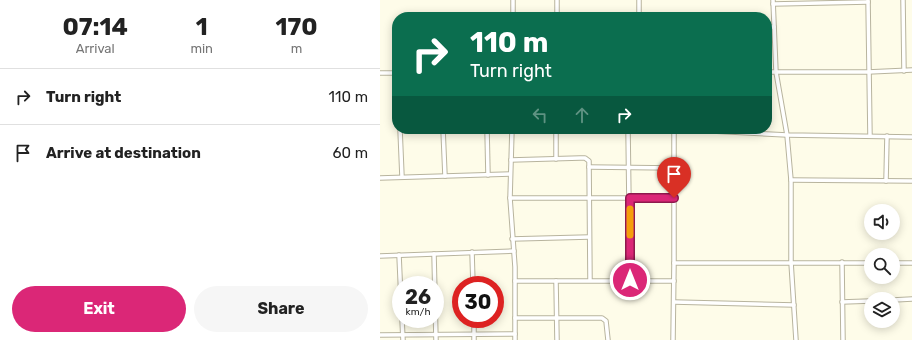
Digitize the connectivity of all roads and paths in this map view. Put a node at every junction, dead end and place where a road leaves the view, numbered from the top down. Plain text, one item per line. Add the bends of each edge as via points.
1 (513, 0) edge
2 (557, 0) edge
3 (639, 0) edge
4 (903, 0) edge
5 (868, 1) edge
6 (773, 2) edge
7 (828, 2) edge
8 (513, 12) edge
9 (557, 12) edge
10 (639, 12) edge
11 (774, 27) joint
12 (912, 70) edge
13 (904, 71) junction
14 (772, 72) edge
15 (776, 72) junction
16 (868, 72) junction
17 (380, 73) edge
18 (392, 73) edge
19 (400, 134) edge
20 (443, 134) edge
21 (487, 134) edge
22 (512, 134) edge
23 (556, 134) edge
24 (628, 134) edge
25 (674, 134) edge
26 (768, 134) edge
27 (787, 135) junction
28 (870, 136) junction
29 (887, 136) junction
30 (912, 137) edge
31 (556, 159) junction
32 (511, 160) junction
33 (589, 167) junction
34 (629, 168) junction
35 (674, 168) junction
36 (510, 174) junction
37 (488, 175) junction
38 (445, 176) junction
39 (402, 177) junction
40 (380, 178) edge
41 (791, 180) junction
42 (886, 181) junction
43 (912, 181) edge
44 (510, 198) junction
45 (630, 198) junction
46 (674, 198) junction
47 (589, 199) junction
48 (589, 237) junction
49 (512, 239) junction
50 (514, 250) junction
51 (472, 252) junction
52 (434, 254) junction
53 (399, 255) junction
54 (380, 256) edge
55 (791, 262) junction
56 (842, 262) junction
57 (674, 263) junction
58 (864, 263) edge
59 (900, 263) edge
60 (912, 263) edge
61 (400, 276) edge
62 (473, 276) edge
63 (515, 280) junction
64 (556, 280) junction
65 (590, 280) junction
66 (630, 280) junction
67 (674, 280) junction
68 (912, 299) edge
69 (900, 300) edge
70 (864, 301) edge
71 (674, 302) junction
72 (842, 302) junction
73 (794, 305) junction
74 (515, 318) junction
75 (557, 318) junction
76 (402, 328) edge
77 (474, 328) edge
78 (515, 334) junction
79 (380, 335) edge
80 (402, 335) junction
81 (436, 335) junction
82 (474, 335) junction
83 (403, 340) edge
84 (436, 340) edge
85 (474, 340) edge
86 (515, 340) edge
87 (557, 340) edge
88 (608, 340) edge
89 (673, 340) edge
90 (796, 340) edge
91 (843, 340) edge

1 - 8 street
2 - 9 street
3 - 10 street
4 - 13 street
5 - 7 street
5 - 16 street
6 - 7 street
6 - 11 street
11 - 15 street
12 - 13 street
13 - 16 street
14 - 15 street
15 - 16 street
15 - 27 street
16 - 28 street
17 - 18 street
19 - 39 street
20 - 38 street
21 - 37 street
22 - 32 street
23 - 31 street
24 - 34 street
25 - 35 street
26 - 27 street
27 - 28 street
27 - 41 street
28 - 29 street
29 - 30 street
29 - 42 street
31 - 32 street
31 - 33 street via 585,158 589,161
32 - 36 street
33 - 34 street
33 - 47 street
34 - 35 street
34 - 45 street
35 - 46 street
36 - 37 street
36 - 44 street
37 - 38 street
38 - 39 street
39 - 40 street
41 - 42 street
41 - 55 street
42 - 43 street
44 - 47 street
44 - 49 street
45 - 46 street
45 - 47 street
45 - 66 street
46 - 57 street
47 - 48 street
48 - 49 street
48 - 65 street
49 - 50 street
50 - 51 street
50 - 63 street
51 - 52 street
51 - 62 street
52 - 53 street
52 - 81 street
53 - 54 street
53 - 61 street
55 - 56 street
55 - 57 street
55 - 73 street
56 - 58 street
56 - 72 street
57 - 67 street
59 - 60 street
63 - 64 street
63 - 74 street
64 - 65 street
64 - 75 street
65 - 66 street
66 - 67 street
67 - 71 street
68 - 69 street
70 - 72 street
71 - 73 street
71 - 89 street
72 - 91 street
73 - 90 street
74 - 75 street
74 - 78 street
75 - 87 street
75 - 88 street via 602,318 606,321
76 - 80 street
77 - 82 street
78 - 82 street
78 - 86 street
79 - 80 street
80 - 81 street
80 - 83 street
81 - 82 street
81 - 84 street
82 - 85 street

